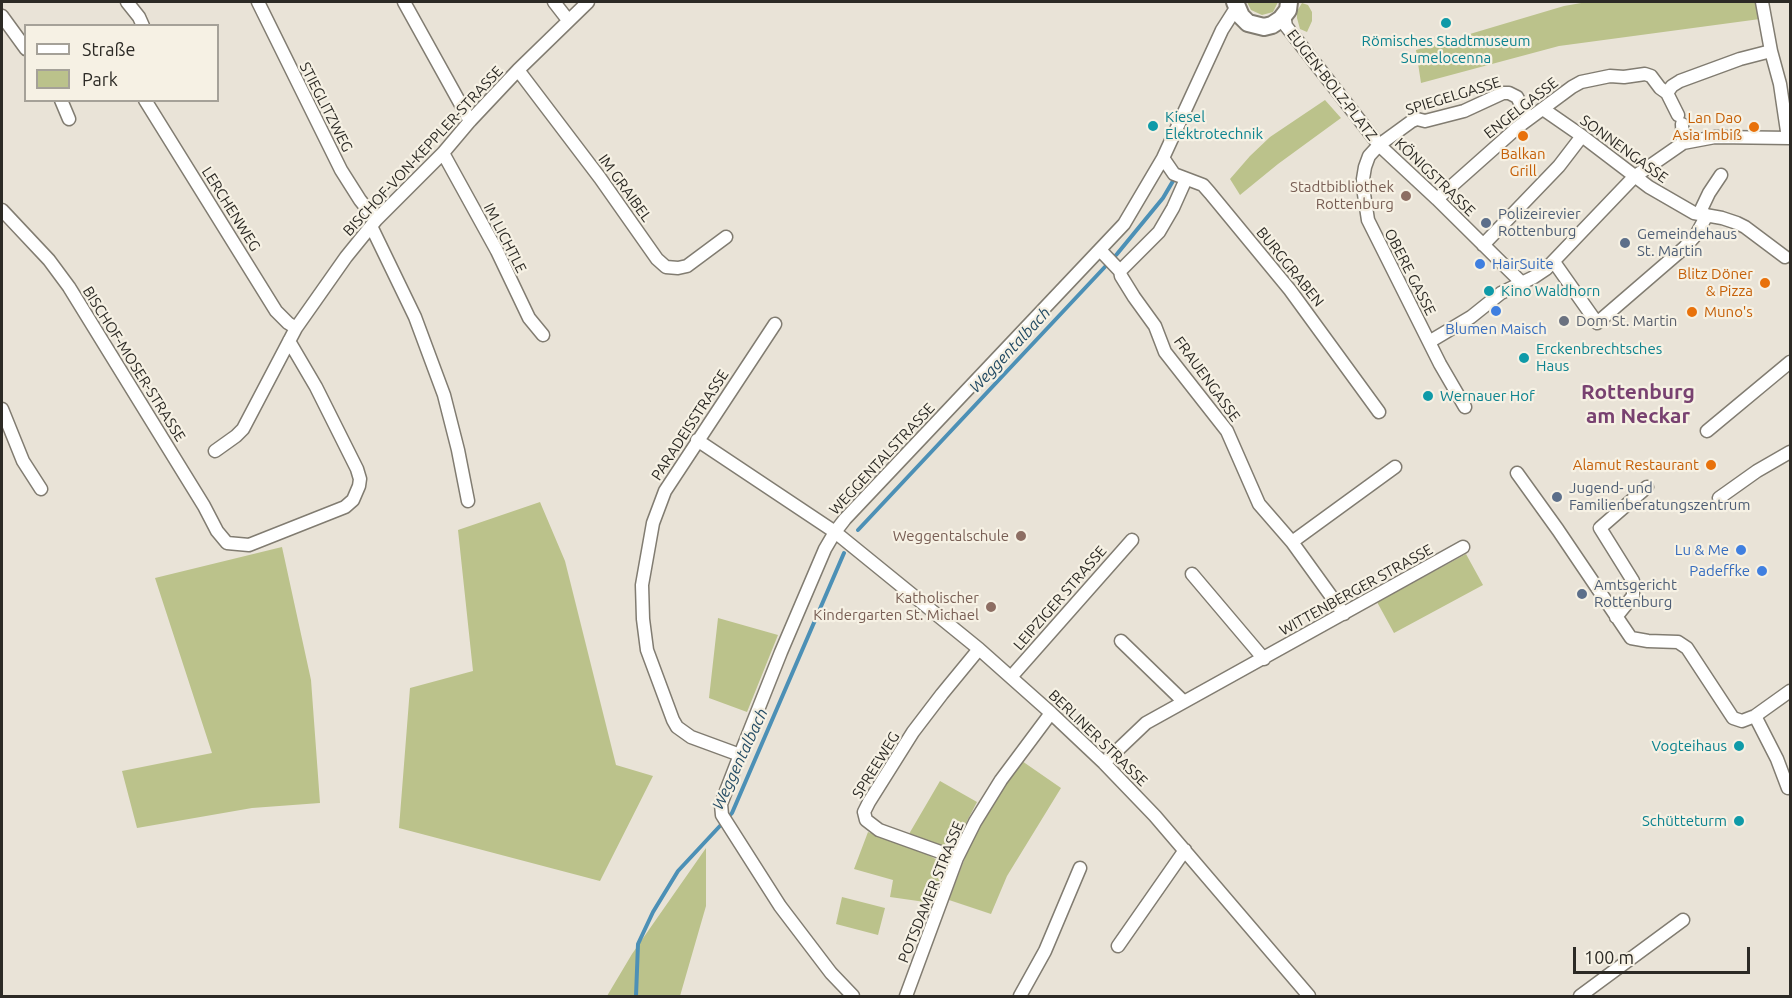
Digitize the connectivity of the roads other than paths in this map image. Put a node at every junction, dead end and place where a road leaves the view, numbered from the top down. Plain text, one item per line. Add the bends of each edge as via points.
1 (127, 2) edge
2 (258, 2) edge
3 (404, 2) edge
4 (554, 2) edge
5 (588, 2) edge
6 (1762, 2) edge
7 (1236, 5) edge
8 (2, 16) edge
9 (1284, 16) edge
10 (568, 20) junction
11 (1248, 23) junction
12 (142, 24) edge
13 (1218, 38) junction
14 (24, 46) edge
15 (1771, 51) junction
16 (519, 70) junction
17 (1785, 82) edge
18 (1667, 93) junction
19 (62, 102) edge
20 (147, 102) edge
21 (1543, 109) junction
22 (1528, 118) junction
23 (69, 119) dead end
24 (470, 121) junction
25 (1582, 136) junction
26 (1789, 138) edge
27 (1683, 143) junction
28 (1379, 145) junction
29 (443, 153) junction
30 (1163, 158) junction
31 (1721, 175) dead end
32 (1634, 177) junction
33 (1186, 179) junction
34 (1437, 198) junction
35 (2, 210) edge
36 (1703, 215) junction
37 (374, 223) junction
38 (726, 237) dead end
39 (1483, 245) junction
40 (1103, 253) junction
41 (1787, 259) edge
42 (1554, 262) junction
43 (1118, 268) junction
44 (1514, 289) junction
45 (775, 324) dead end
46 (296, 328) junction
47 (543, 335) dead end
48 (289, 341) junction
49 (1429, 342) junction
50 (1791, 362) edge
51 (1465, 407) dead end
52 (2, 409) edge
53 (1379, 412) dead end
54 (1707, 431) dead end
55 (697, 440) junction
56 (216, 451) dead end
57 (1791, 452) edge
58 (1395, 467) dead end
59 (1516, 473) dead end
60 (1647, 487) dead end
61 (40, 489) dead end
62 (1719, 498) dead end
63 (468, 501) dead end
64 (835, 532) junction
65 (1132, 540) dead end
66 (1292, 542) junction
67 (1463, 547) dead end
68 (1192, 574) dead end
69 (1344, 614) junction
70 (1616, 617) junction
71 (1122, 641) dead end
72 (979, 649) junction
73 (1264, 659) junction
74 (1011, 677) junction
75 (1791, 691) edge
76 (1184, 701) junction
77 (1051, 713) junction
78 (1755, 717) junction
79 (740, 755) junction
80 (1104, 763) junction
81 (1791, 787) edge
82 (1185, 850) junction
83 (957, 858) junction
84 (1080, 868) dead end
85 (1683, 920) dead end
86 (1118, 946) dead end
87 (853, 996) edge
88 (906, 996) edge
89 (1020, 996) edge
90 (1309, 996) edge
91 (1580, 996) edge

1 - 12 street
2 - 37 street, STIEGLITZWEG via 341,170
3 - 24 street
4 - 10 street
5 - 10 street, BISCHOF-VON-KEPPLER-STRASSE
6 - 15 street
7 - 11 main road
7 - 13 street, WEGGENTALSTRASSE
8 - 14 street
9 - 11 main road, EUGEN-BOLZ-PLATZ via 1264,27
9 - 28 street, EUGEN-BOLZ-PLATZ
10 - 16 street, BISCHOF-VON-KEPPLER-STRASSE
11 - 13 street
13 - 30 street, WEGGENTALSTRASSE
15 - 17 street
15 - 18 street via 1680,81
16 - 24 street, BISCHOF-VON-KEPPLER-STRASSE
16 - 38 street, IM GRAIBEL via 666,267 687,266
17 - 26 street
18 - 21 street, ENGELGASSE via 1645,74 1610,76 1581,82
18 - 27 street via 1680,119
19 - 23 street
20 - 46 street, LERCHENWEG via 276,311
21 - 22 street, ENGELGASSE
21 - 25 street, SONNENGASSE
22 - 28 street, SPIEGELGASSE via 1517,97 1503,93 1464,111 1412,121
22 - 34 street, ENGELGASSE
24 - 29 street, BISCHOF-VON-KEPPLER-STRASSE
25 - 32 street, SONNENGASSE
25 - 39 street via 1559,166
26 - 27 street via 1715,137
27 - 32 street
28 - 34 street, KÖNIGSTRASSE
28 - 49 street, OBERE GASSE via 1369,156 1365,171 1368,220
29 - 37 street, BISCHOF-VON-KEPPLER-STRASSE
29 - 47 street, IM LICHTLE via 529,318
30 - 33 street, BURGGRABEN via 1174,174
30 - 40 street, WEGGENTALSTRASSE
31 - 36 street via 1709,193
32 - 36 street, SONNENGASSE
32 - 42 street
33 - 43 street via 1159,232
33 - 53 street, BURGGRABEN via 1203,185 1270,265
34 - 39 street, KÖNIGSTRASSE
35 - 48 street, BISCHOF-MOSER-STRASSE via 69,287 216,531 227,543 249,545 345,507 359,486 357,469
36 - 41 street, SONNENGASSE via 1745,227
36 - 42 street via 1696,235 1684,248 1597,323
37 - 46 street, BISCHOF-VON-KEPPLER-STRASSE
37 - 63 street, STIEGLITZWEG via 444,394
39 - 44 street, KÖNIGSTRASSE
40 - 43 street, FRAUENGASSE
40 - 64 street, WEGGENTALSTRASSE
42 - 44 street
43 - 66 street, FRAUENGASSE via 1155,326 1166,352 1227,431 1259,504
44 - 49 street
45 - 55 street, PARADEISSTRASSE
46 - 48 street, BISCHOF-VON-KEPPLER-STRASSE
48 - 56 street, BISCHOF-VON-KEPPLER-STRASSE via 243,429
49 - 51 street, OBERE GASSE
50 - 54 street
52 - 61 street via 23,461
55 - 64 street, BERLINER STRASSE
55 - 79 street, PARADEISSTRASSE via 665,491 653,523 642,585 644,634 677,727 691,737
57 - 62 street
58 - 66 street
59 - 70 street
60 - 70 street via 1600,528 1633,581 1633,596
64 - 72 street, BERLINER STRASSE
64 - 79 street, WEGGENTALSTRASSE
65 - 74 street, LEIPZIGER STRASSE
66 - 69 street, FRAUENGASSE
67 - 69 street, WITTENBERGER STRASSE
68 - 73 street
69 - 73 street, WITTENBERGER STRASSE
70 - 78 street via 1631,638 1678,642 1687,648 1733,718 1742,721
71 - 76 street
72 - 74 street, BERLINER STRASSE
72 - 83 street, SPREEWEG via 913,732 864,812 866,820 879,830
73 - 76 street, WITTENBERGER STRASSE
74 - 77 street, BERLINER STRASSE
75 - 78 street
76 - 80 street, WITTENBERGER STRASSE via 1140,728
77 - 80 street, BERLINER STRASSE
77 - 83 street, POTSDAMER STRASSE via 987,800
78 - 81 street via 1788,788
79 - 87 street, WEGGENTALSTRASSE via 721,804 722,815 792,924
80 - 82 street, BERLINER STRASSE
82 - 86 street
82 - 90 street, BERLINER STRASSE
83 - 88 street, POTSDAMER STRASSE
84 - 89 street via 1045,951
85 - 91 street

